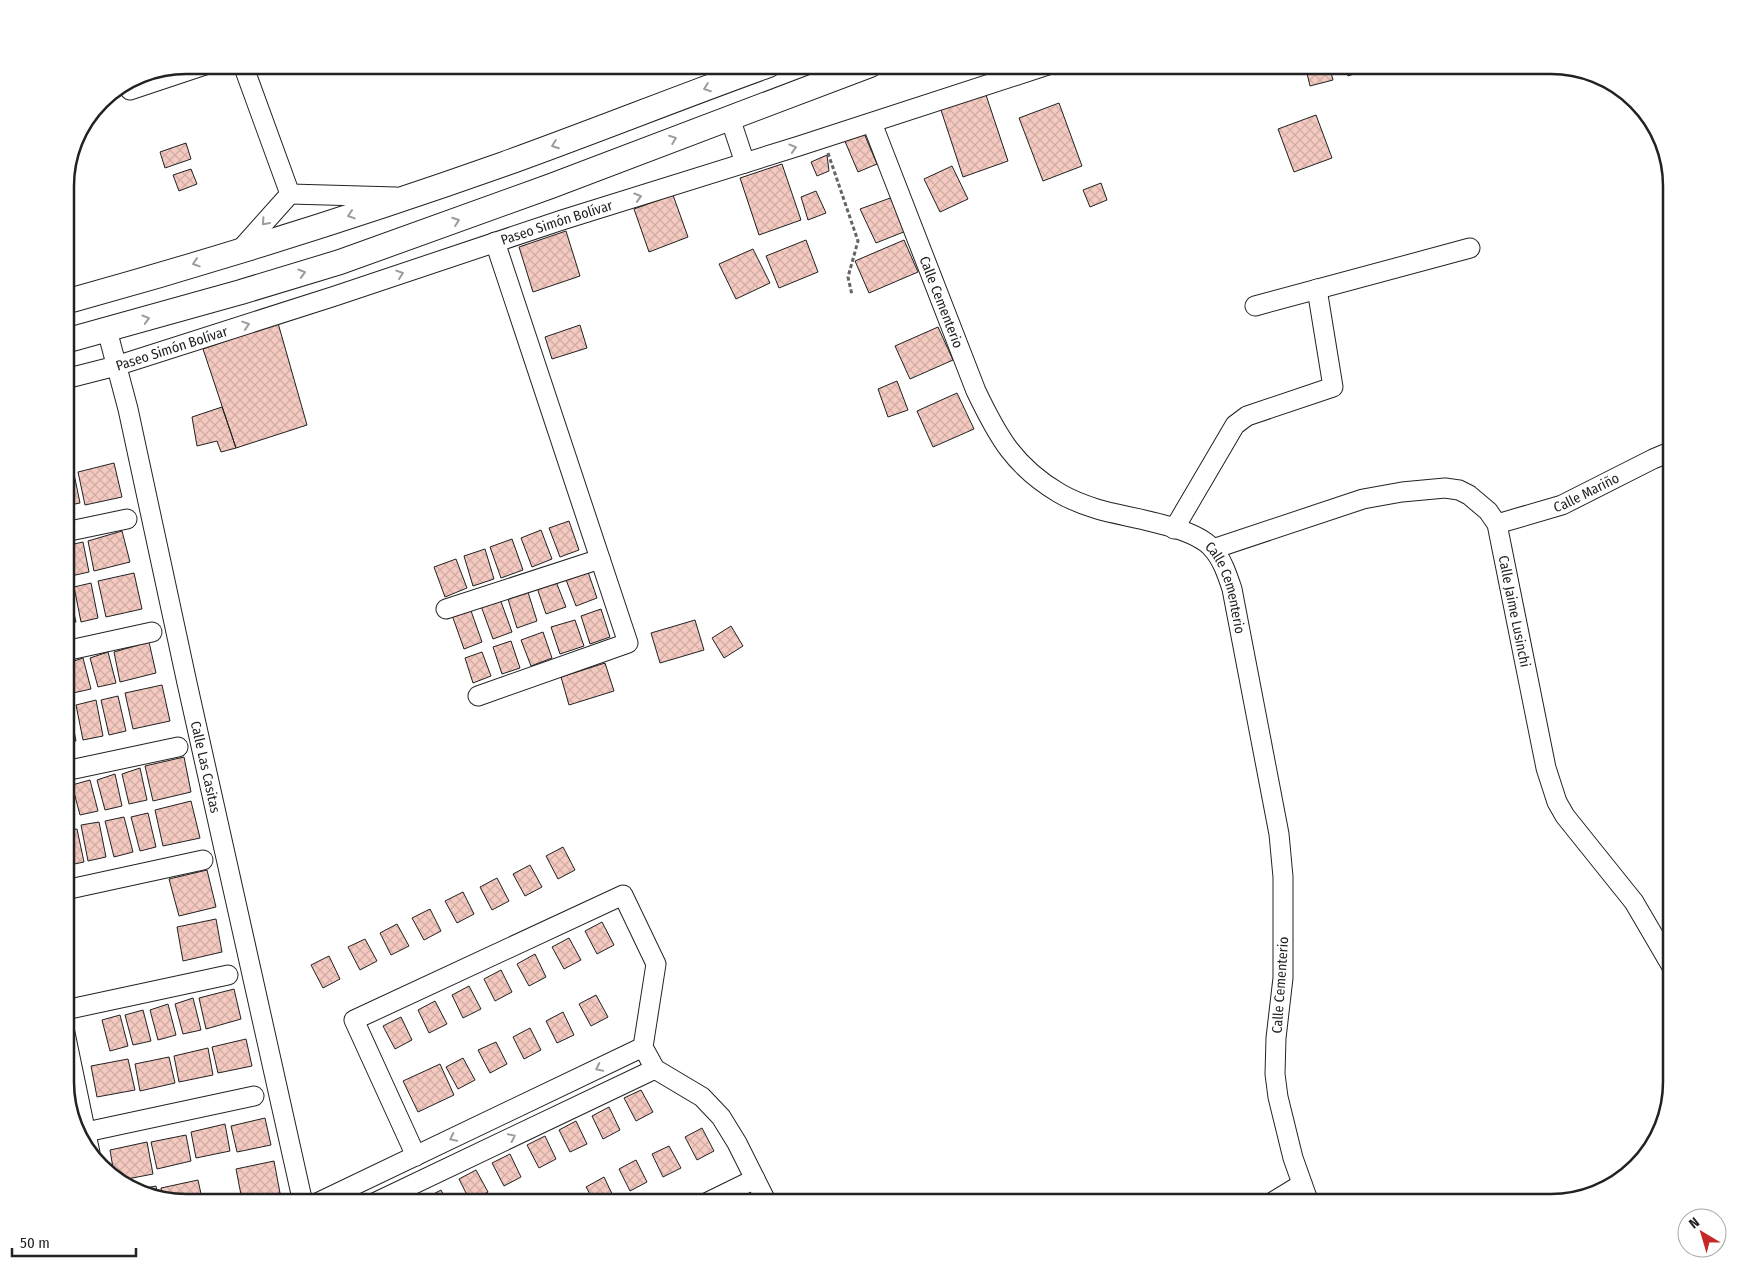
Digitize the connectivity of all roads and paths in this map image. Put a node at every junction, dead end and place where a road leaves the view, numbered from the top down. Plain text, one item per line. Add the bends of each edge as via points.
1 (246, 74) edge
2 (744, 74) edge
3 (846, 74) edge
4 (1021, 74) edge
5 (176, 75) edge
6 (130, 90) dead end
7 (730, 118) junction
8 (872, 123) junction
9 (822, 139) junction
10 (745, 163) junction
11 (290, 194) junction
12 (405, 198) junction
13 (495, 242) junction
14 (1470, 248) dead end
15 (240, 250) junction
16 (1317, 289) junction
17 (852, 295) dead end
18 (74, 299) edge
19 (1255, 306) dead end
20 (107, 330) junction
21 (74, 339) edge
22 (116, 366) junction
23 (74, 377) edge
24 (1663, 455) edge
25 (128, 519) dead end
26 (1498, 524) junction
27 (1174, 529) junction
28 (74, 530) edge
29 (1213, 549) junction
30 (600, 559) junction
31 (446, 609) dead end
32 (152, 632) dead end
33 (74, 649) edge
34 (478, 696) dead end
35 (178, 747) dead end
36 (74, 769) edge
37 (203, 860) dead end
38 (74, 888) edge
39 (1663, 952) edge
40 (228, 975) dead end
41 (74, 1008) edge
42 (643, 1047) junction
43 (655, 1068) junction
44 (74, 1075) edge
45 (254, 1096) dead end
46 (86, 1132) joint
47 (416, 1156) junction
48 (379, 1174) junction
49 (755, 1179) junction
50 (1302, 1184) junction
51 (302, 1194) edge
52 (336, 1194) edge
53 (384, 1194) edge
54 (398, 1194) edge
55 (724, 1194) edge
56 (762, 1194) edge
57 (1286, 1194) edge
58 (1306, 1194) edge

1 - 11 street
2 -> 12 main road
3 - 7 main road
4 - 8 street, Paseo Simón Bolívar
5 - 6 street
7 - 10 street
20 -> 7 main road via 340,262
8 - 9 street, Paseo Simón Bolívar
8 - 27 street, Calle Cementerio via 976,391 1004,444 1024,467 1066,496 1096,509
10 -> 9 street, Paseo Simón Bolívar
9 - 17 path via 858,241 848,277
13 -> 10 street, Paseo Simón Bolívar
11 - 12 street
11 -> 15 street
12 -> 15 main road
22 -> 13 street, Paseo Simón Bolívar
13 - 30 street
14 - 16 street
15 -> 18 main road
16 - 19 street
16 - 27 street via 1333,387 1248,416 1235,425
20 - 21 main road
20 - 22 street, Calle Las Casitas
22 - 23 street, Paseo Simón Bolívar
22 - 51 street, Calle Las Casitas
24 - 26 street, Calle Mariño via 1562,505
25 - 28 street
26 - 29 street, Calle Jaime Lusinchi via 1488,510 1469,495 1445,488 1363,499
26 - 39 street, Calle Jaime Lusinchi via 1546,768 1557,802 1634,902
27 - 29 street, Calle Cementerio via 1202,539
29 - 50 street, Calle Cementerio via 1232,589 1279,834 1283,877 1283,978 1275,1074 1284,1124
30 - 31 street
30 - 34 street via 628,643
32 - 33 street
35 - 36 street
37 - 38 street
40 - 41 street
42 - 43 street
42 -> 47 street
42 - 47 street via 656,964 623,895 354,1020
43 - 49 street via 714,1108 729,1128
54 -> 43 street
44 - 46 street
45 - 46 street
47 - 48 street
48 - 52 street
48 - 53 street
49 - 55 street
49 - 56 street
50 - 57 street
50 - 58 street, Calle Cementerio

